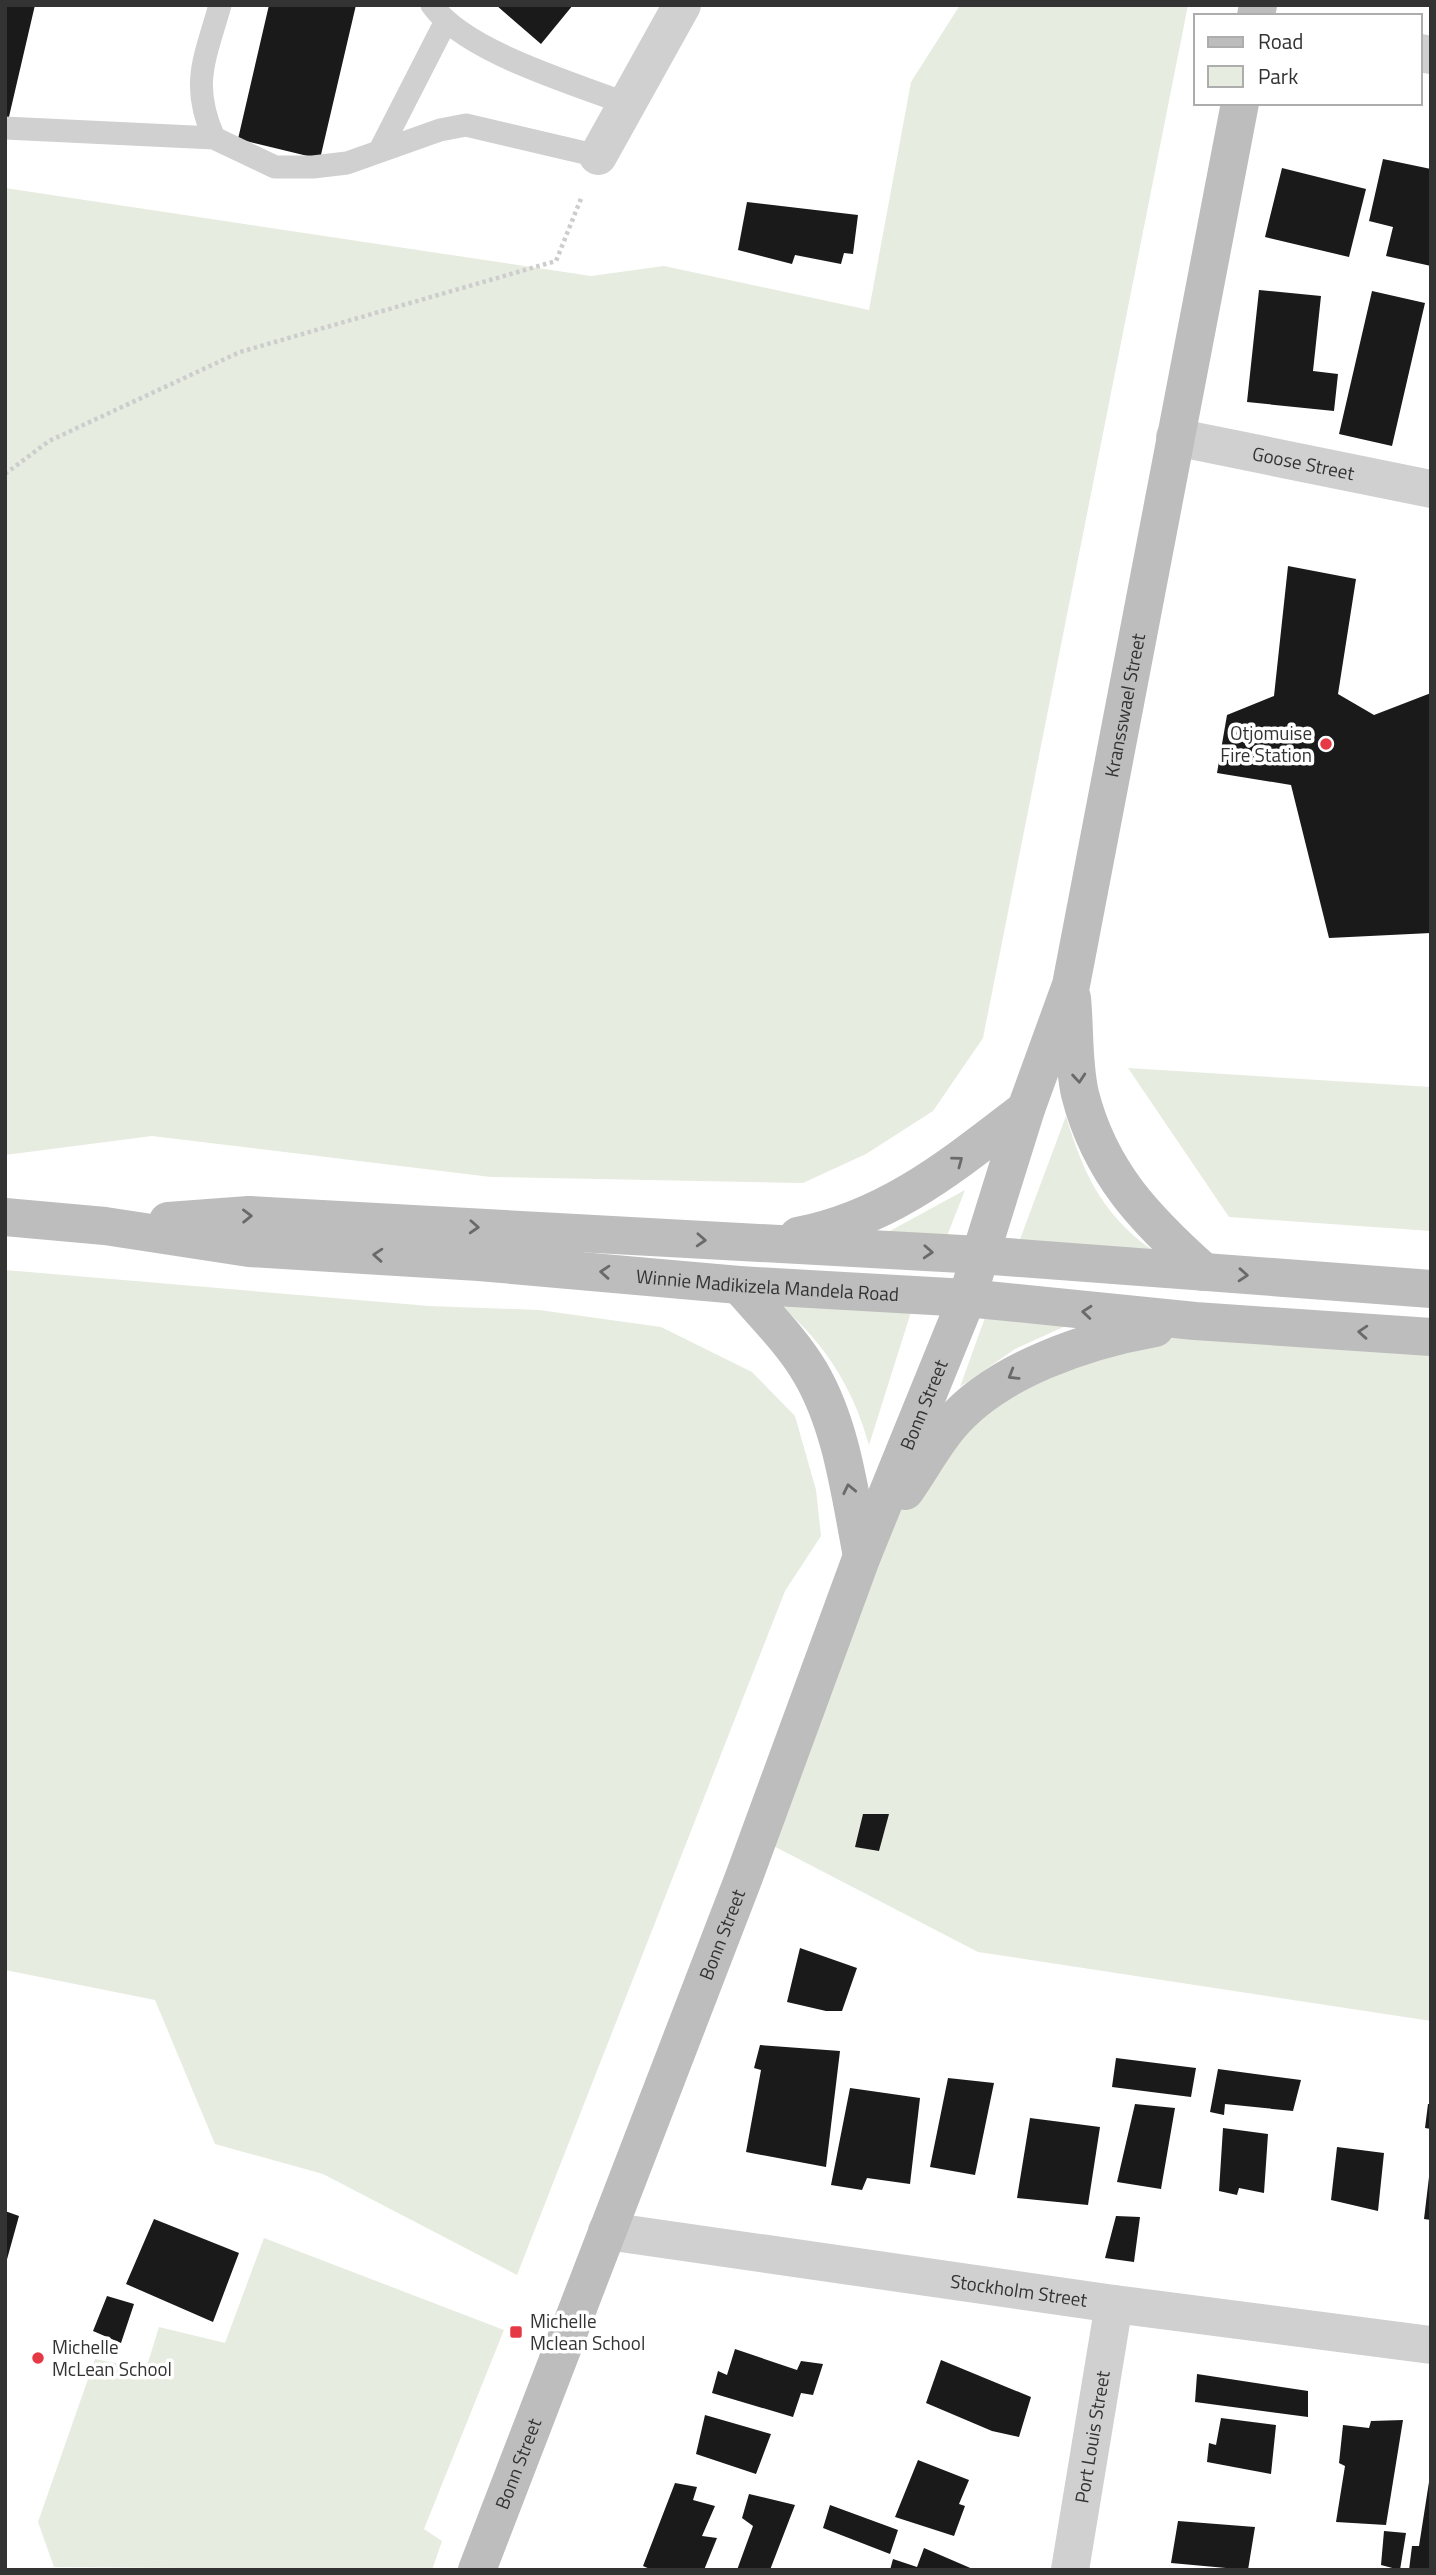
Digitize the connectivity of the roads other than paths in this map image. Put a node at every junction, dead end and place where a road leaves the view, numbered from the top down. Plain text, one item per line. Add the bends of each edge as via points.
1 (220, 5) edge
2 (682, 5) edge
3 (439, 13) edge
4 (627, 104) junction
5 (1240, 105) edge
6 (5, 128) edge
7 (214, 138) junction
8 (380, 150) junction
9 (598, 156) joint
10 (1175, 437) junction
11 (1431, 489) edge
12 (1071, 985) junction
13 (1026, 1109) junction
14 (5, 1217) edge
15 (105, 1226) junction
16 (761, 1243) junction
17 (980, 1255) junction
18 (1204, 1272) junction
19 (739, 1285) junction
20 (1431, 1289) edge
21 (967, 1298) junction
22 (1195, 1321) junction
23 (1431, 1337) edge
24 (862, 1556) junction
25 (607, 2231) junction
26 (1114, 2304) junction
27 (1431, 2345) edge
28 (477, 2570) edge
29 (1070, 2570) edge

1 - 7 lane via 199,82 202,110
2 - 4 street
3 - 4 lane via 503,57
3 - 8 lane
4 - 9 street
5 - 10 main road, Kransswael Street
6 - 7 lane
7 - 8 lane via 275,167 347,163
8 - 9 lane via 466,125
10 - 11 street, Goose Street
10 - 12 main road, Kransswael Street
12 - 13 main road, Kransswael Street
12 -> 18 main road via 1080,1094 1109,1169 1151,1224
16 -> 13 main road via 814,1233 908,1196
13 - 17 main road, Kransswael Street
14 - 15 main road, Winnie Madikizela Mandela Road
15 -> 16 main road, Winnie Madikizela Mandela Road via 249,1215
19 -> 15 main road, Winnie Madikizela Mandela Road via 249,1248
16 -> 17 main road, Winnie Madikizela Mandela Road
17 - 18 main road, Winnie Madikizela Mandela Road
17 - 21 main road, Kransswael Street
18 -> 20 main road, Winnie Madikizela Mandela Road
19 - 21 main road, Winnie Madikizela Mandela Road
24 -> 19 main road via 832,1425 811,1374 793,1345
22 -> 21 main road, Winnie Madikizela Mandela Road
21 - 24 main road, Bonn Street
23 -> 22 main road, Winnie Madikizela Mandela Road
22 -> 24 main road via 1103,1341 1021,1370 984,1394 951,1424
24 - 25 main road, Bonn Street
25 - 26 street, Stockholm Street
25 - 28 main road, Bonn Street
26 - 27 street, Stockholm Street
26 - 29 street, Port Louis Street

